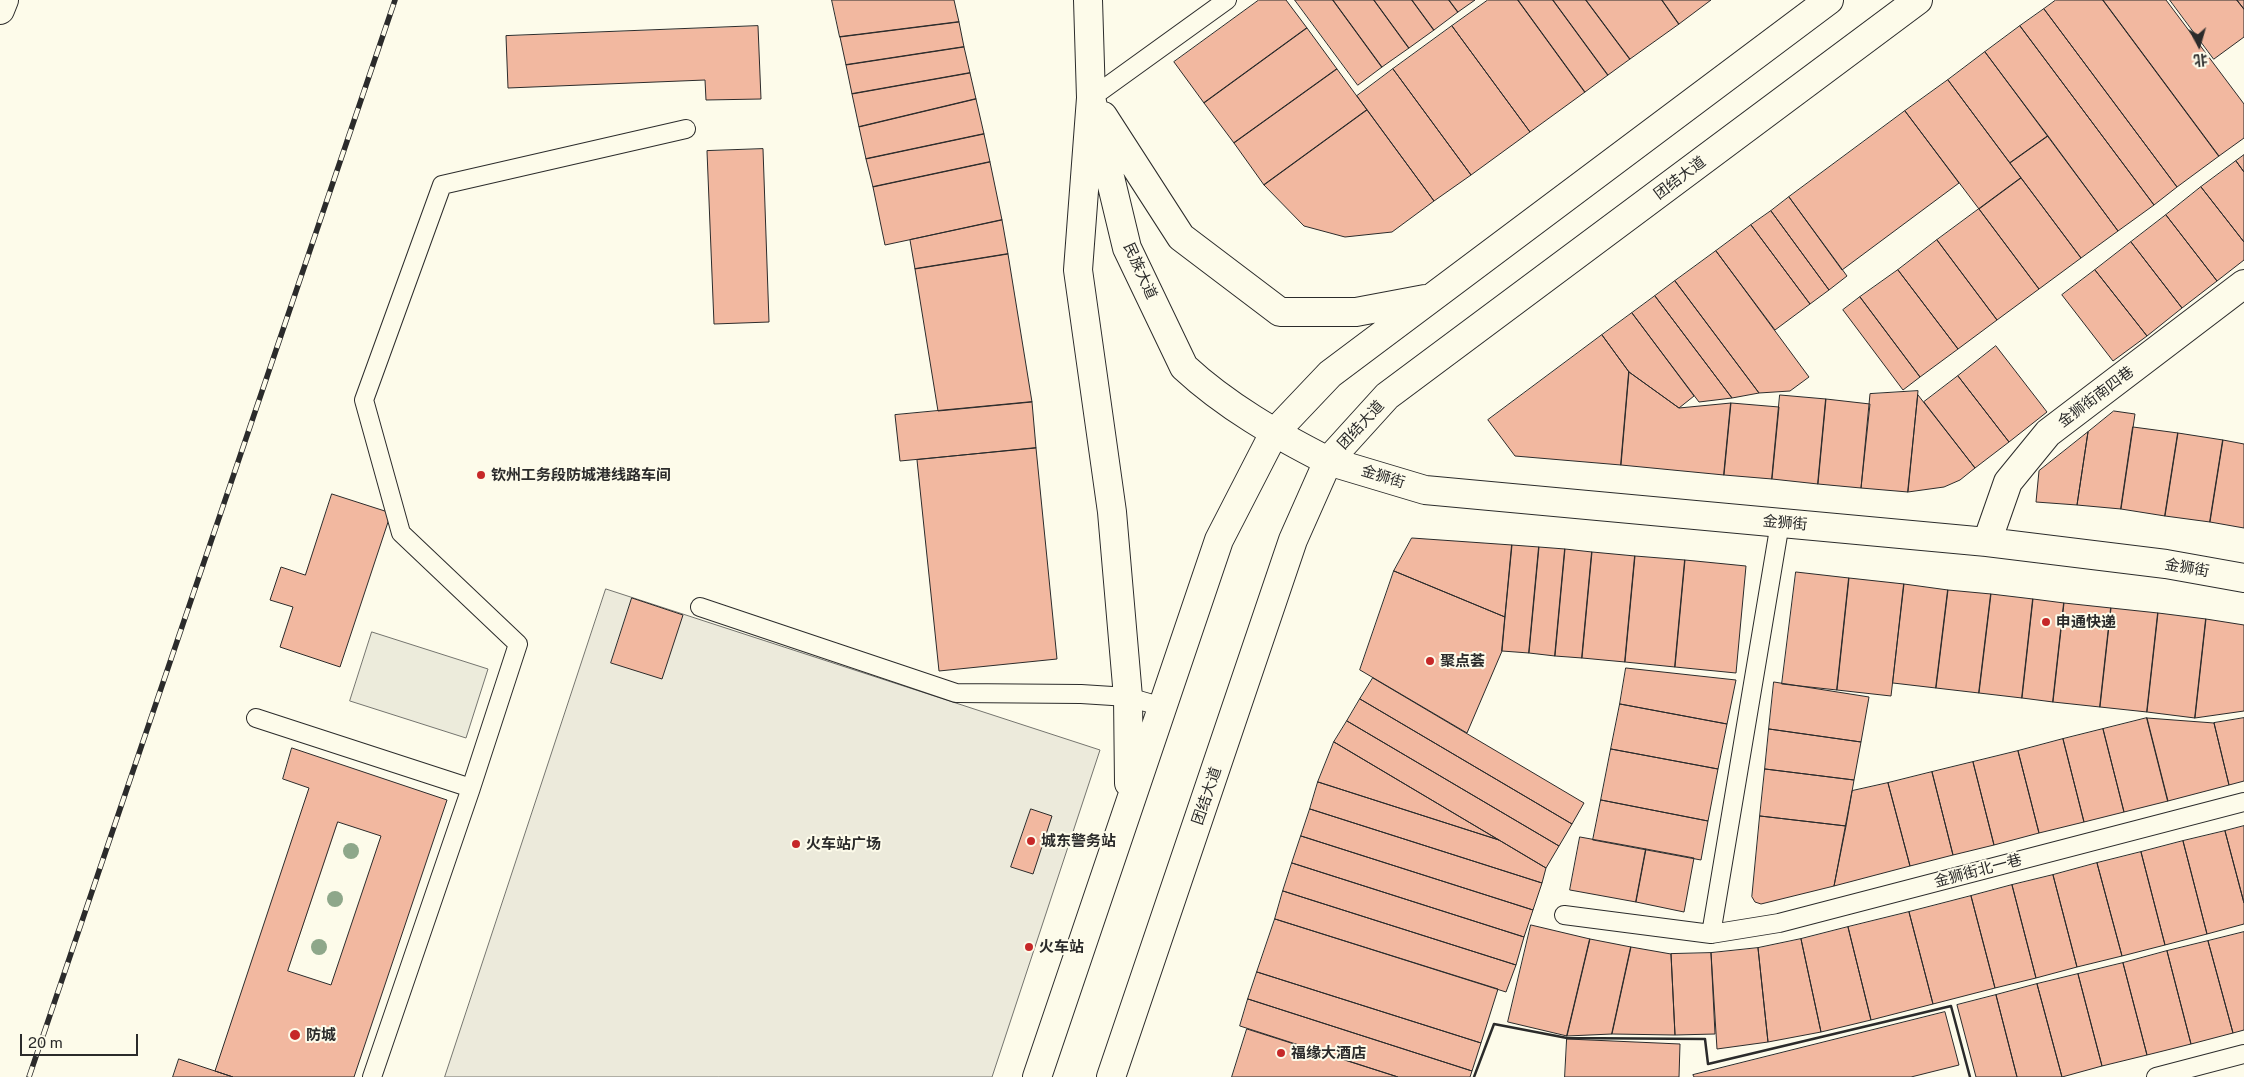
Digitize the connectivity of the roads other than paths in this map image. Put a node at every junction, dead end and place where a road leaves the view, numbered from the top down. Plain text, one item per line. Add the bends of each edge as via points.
1 (4, 0) edge
2 (1088, 0) edge
3 (1227, 0) edge
4 (1829, 0) edge
5 (1918, 0) edge
6 (0, 10) edge
7 (1092, 98) junction
8 (686, 129) dead end
9 (2237, 296) edge
10 (1429, 299) junction
11 (1274, 433) junction
12 (1328, 461) junction
13 (1780, 523) junction
14 (1987, 542) junction
15 (2244, 578) edge
16 (700, 607) dead end
17 (1128, 697) junction
18 (1163, 707) junction
19 (256, 718) dead end
20 (471, 788) junction
21 (2244, 802) edge
22 (1130, 804) junction
23 (1564, 915) dead end
24 (1710, 934) junction
25 (2244, 1054) edge
26 (372, 1077) edge
27 (1037, 1077) edge
28 (1111, 1077) edge
29 (2156, 1077) edge

1 - 6 main road
2 - 7 main road, 民族大道
3 - 7 lane
4 - 10 main road
5 - 12 main road, 团结大道 via 1388,396
7 - 10 main road via 1181,236 1280,312 1356,312
7 - 11 main road, 民族大道 via 1127,248 1184,367 1199,382
7 - 17 main road via 1078,270 1112,512
8 - 20 lane via 442,185 364,400 401,533 518,644
9 - 14 main road, 金狮街南四巷 via 2048,433 2008,482
10 - 11 main road via 1330,374
11 - 12 main road, 民族大道
11 - 18 main road via 1219,540
12 - 13 main road, 金狮街 via 1425,490
12 - 28 main road, 团结大道 via 1293,540
13 - 14 main road, 金狮街
13 - 24 lane
14 - 15 main road, 金狮街 via 2166,564
16 - 17 lane via 956,693
17 - 18 lane
17 - 22 main road
18 - 22 main road
19 - 20 lane
20 - 26 lane
21 - 24 lane, 金狮街北一巷 via 1779,923
22 - 27 main road
23 - 24 lane, 金狮街北一巷
25 - 29 lane

